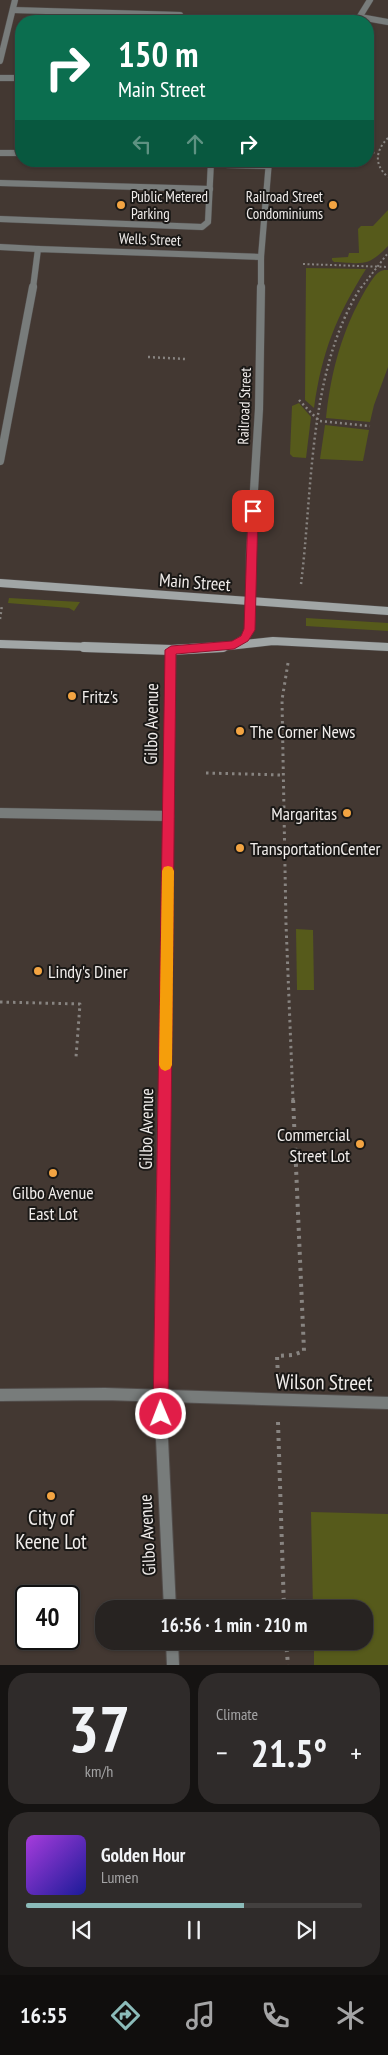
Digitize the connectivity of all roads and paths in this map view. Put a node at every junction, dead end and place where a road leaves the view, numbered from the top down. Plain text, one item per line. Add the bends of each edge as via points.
1 (15, 0) edge
2 (370, 0) edge
3 (13, 10) junction
4 (180, 15) dead end
5 (361, 15) edge
6 (374, 21) edge
7 (388, 22) edge
8 (0, 61) edge
9 (0, 78) edge
10 (15, 78) edge
11 (388, 138) edge
12 (15, 153) edge
13 (376, 153) joint
14 (0, 154) edge
15 (211, 167) edge
16 (268, 167) edge
17 (388, 176) edge
18 (0, 183) edge
19 (210, 189) junction
20 (0, 219) edge
21 (0, 247) edge
22 (38, 249) junction
23 (388, 253) edge
24 (261, 257) junction
25 (303, 264) dead end
26 (376, 266) junction
27 (388, 267) edge
28 (148, 357) dead end
29 (185, 360) dead end
30 (299, 400) dead end
31 (319, 420) junction
32 (370, 426) dead end
33 (0, 461) edge
34 (0, 583) edge
35 (300, 592) dead end
36 (3, 599) dead end
37 (249, 602) junction
38 (388, 611) edge
39 (0, 619) edge
40 (0, 644) edge
41 (234, 645) junction
42 (388, 647) edge
43 (171, 650) junction
44 (285, 670) dead end
45 (206, 773) dead end
46 (282, 775) junction
47 (0, 812) edge
48 (169, 816) junction
49 (0, 1002) edge
50 (76, 1057) dead end
51 (277, 1356) dead end
52 (0, 1395) edge
53 (160, 1396) junction
54 (388, 1403) edge
55 (279, 1446) dead end
56 (170, 1600) edge
57 (284, 1600) edge
58 (172, 1650) edge
59 (287, 1650) edge
60 (173, 1665) edge
61 (288, 1665) edge

1 - 3 street
2 - 5 street
3 - 4 street
3 - 8 street
6 - 7 street
9 - 10 street
11 - 13 path
12 - 14 street
13 - 17 path via 377,164
15 - 19 street
16 - 24 street, Railroad Street
18 - 19 street
19 - 20 street via 207,224 202,227
21 - 22 street, Wells Street
22 - 24 street, Wells Street
22 - 33 street
23 - 26 path
24 - 37 street, Railroad Street via 259,409
25 - 26 path
26 - 27 path
26 - 31 path via 341,325 327,368
28 - 29 path
30 - 31 path
31 - 32 path
31 - 35 path
34 - 37 main road, Main Street
36 - 39 path
37 - 38 main road, Main Street
37 - 41 street, Railroad Street via 250,630
40 - 43 main road
41 - 42 main road via 273,641
41 - 43 main road
43 - 48 street, Gilbo Avenue
44 - 46 path
45 - 46 path
46 - 51 path via 304,1351
47 - 48 street
48 - 53 street, Gilbo Avenue
49 - 50 path via 80,1004
52 - 53 street, Wilson Street
53 - 54 street, Wilson Street
53 - 56 street, Gilbo Avenue
55 - 57 path
58 - 60 street
59 - 61 path

